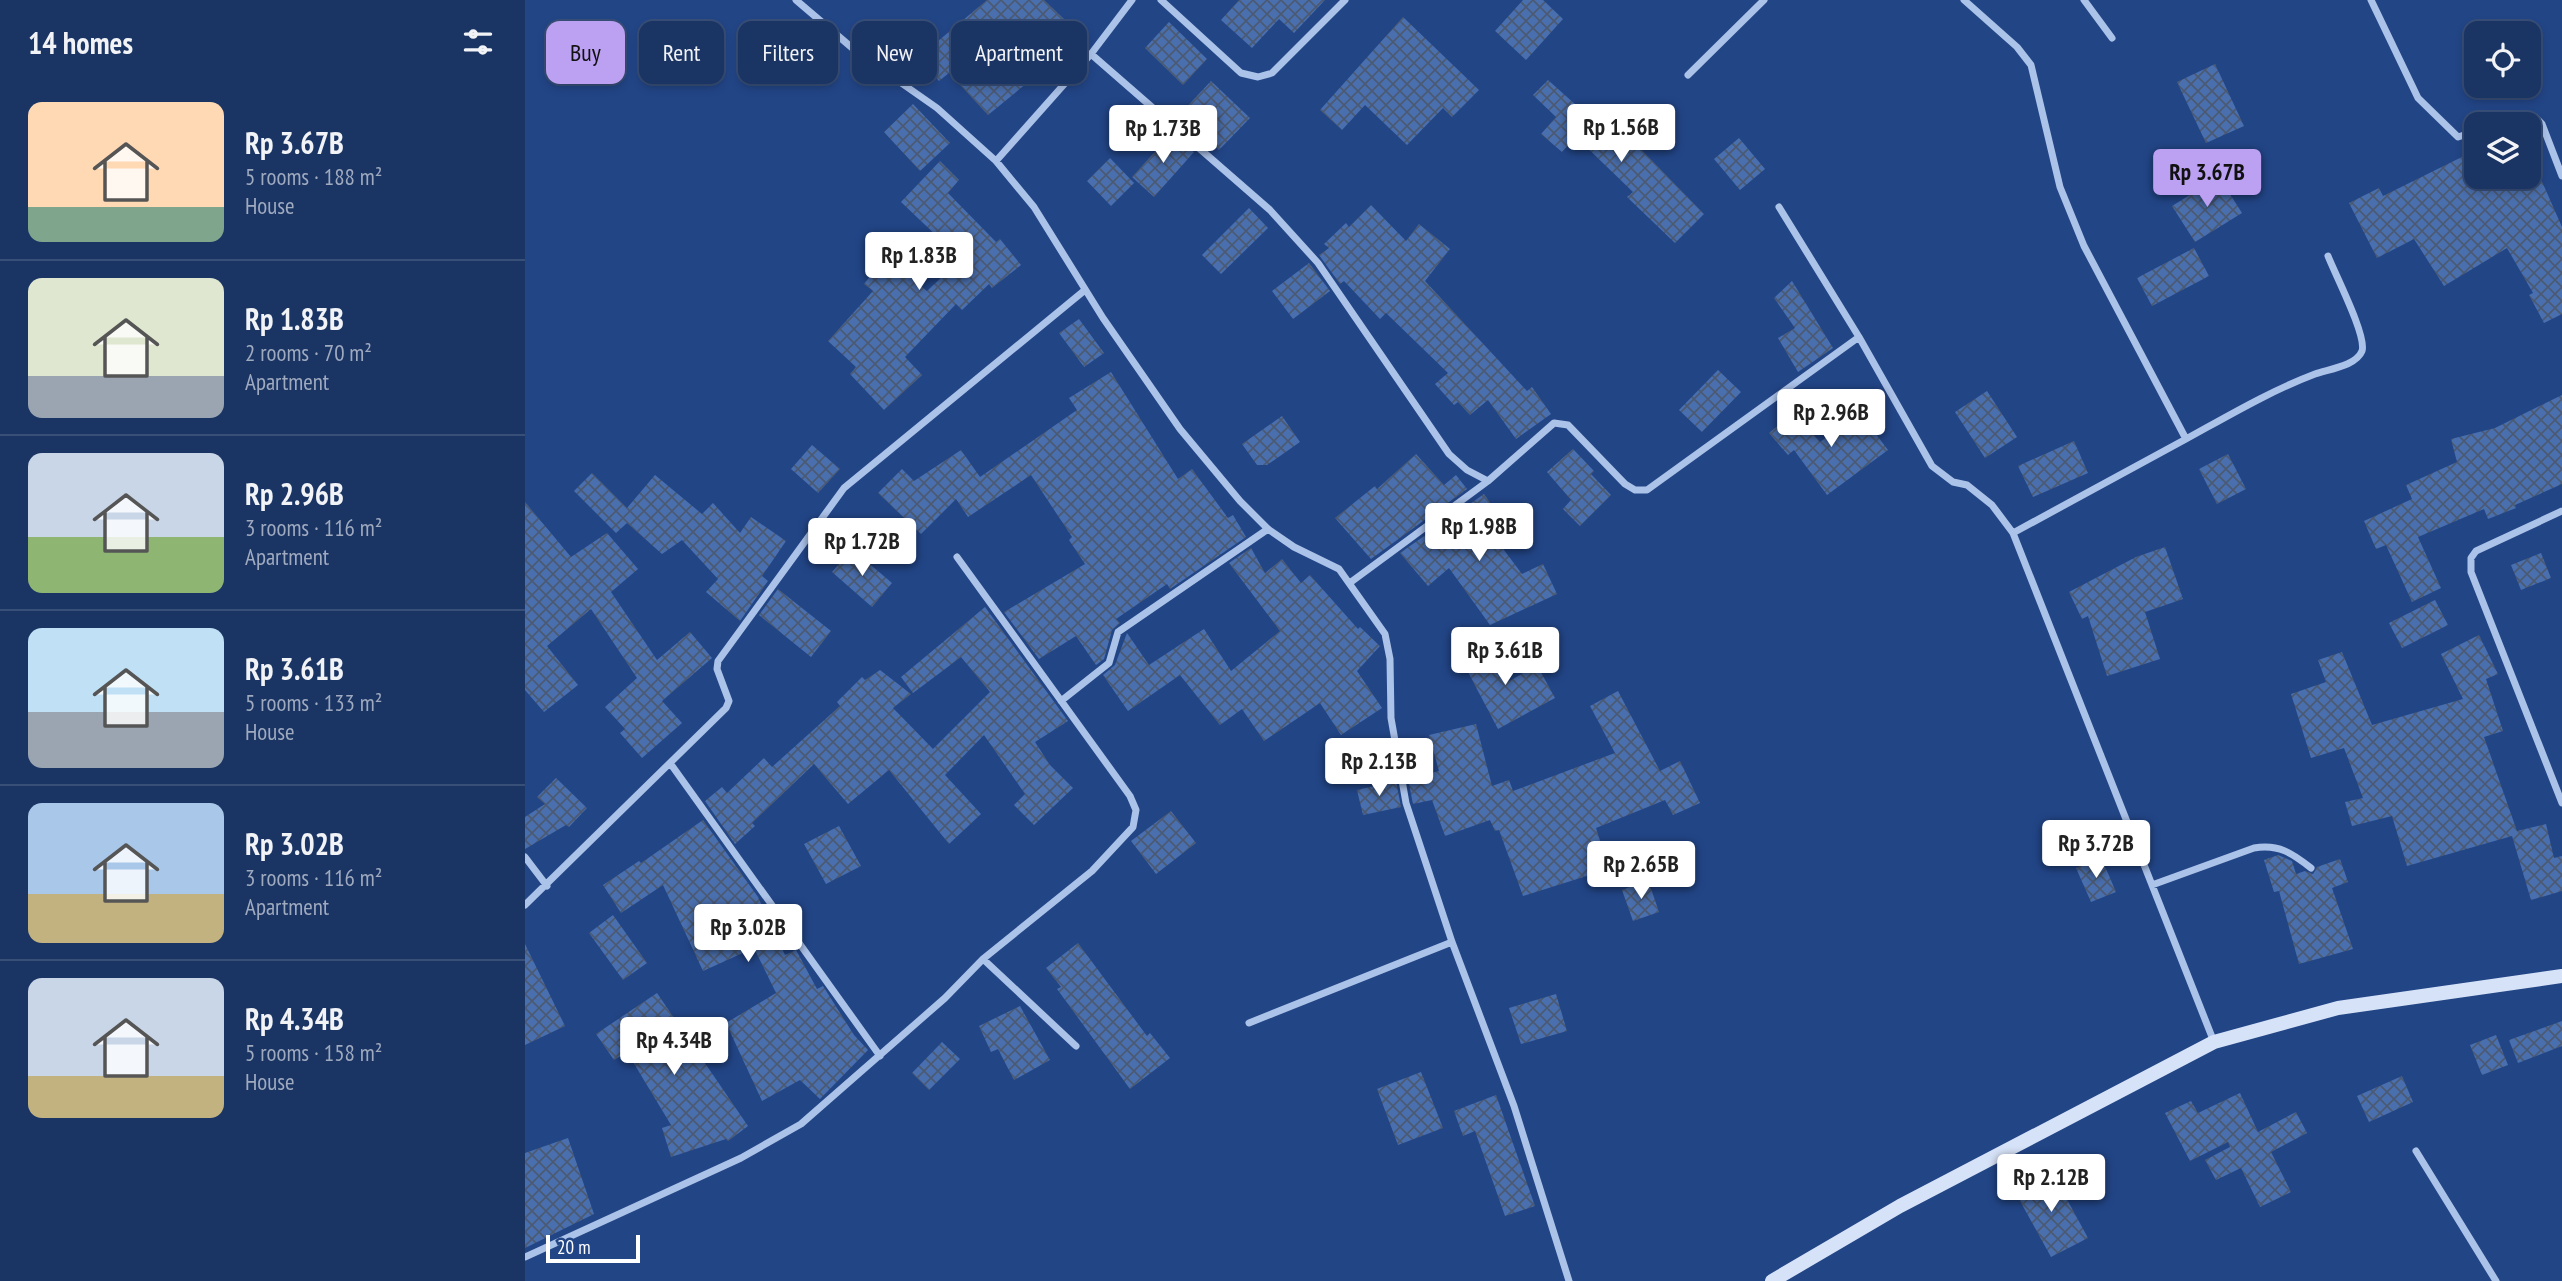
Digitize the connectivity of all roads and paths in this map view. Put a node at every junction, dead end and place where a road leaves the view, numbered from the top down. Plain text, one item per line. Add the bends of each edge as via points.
1 (796, 0) edge
2 (1132, 0) edge
3 (1161, 0) edge
4 (1345, 0) edge
5 (1764, 0) edge
6 (1964, 0) edge
7 (2084, 0) edge
8 (2371, 0) edge
9 (2112, 38) dead end
10 (1091, 54) junction
11 (1688, 75) dead end
12 (2541, 123) edge
13 (2464, 135) edge
14 (996, 161) junction
15 (2562, 176) edge
16 (1779, 207) dead end
17 (2328, 256) dead end
18 (1085, 290) junction
19 (1859, 337) junction
20 (2186, 439) junction
21 (1488, 481) junction
22 (2562, 511) edge
23 (1268, 529) junction
24 (2013, 533) junction
25 (957, 557) dead end
26 (1351, 582) junction
27 (1061, 701) junction
28 (670, 763) junction
29 (2562, 803) edge
30 (525, 857) edge
31 (2312, 868) dead end
32 (2152, 885) junction
33 (547, 886) junction
34 (525, 905) edge
35 (1452, 942) junction
36 (983, 959) junction
37 (2562, 976) edge
38 (1249, 1023) dead end
39 (2214, 1042) junction
40 (1076, 1046) dead end
41 (880, 1056) junction
42 (2416, 1151) dead end
43 (525, 1257) edge
44 (1569, 1281) edge
45 (1772, 1281) edge
46 (2496, 1281) edge

1 - 14 street via 857,52 937,108
2 - 10 street
3 - 4 street via 1241,73 1258,77 1272,74
5 - 11 street
6 - 20 street via 2031,65 2060,187 2084,246
7 - 9 street
8 - 13 street via 2418,98 2458,137
10 - 14 street
10 - 21 street via 1271,210 1318,263 1449,454
12 - 15 street
14 - 18 street via 1034,207
16 - 19 street
17 - 20 street via 2360,332 2361,354 2349,363 2289,384
18 - 23 street via 1180,429
18 - 28 street via 843,488 718,660 728,705
19 - 21 street via 1647,490 1625,484 1561,422 1544,430
19 - 24 street via 1932,466 1993,505
20 - 24 street
21 - 26 street
22 - 29 street via 2476,551 2471,558 2471,572
23 - 26 street via 1339,569
23 - 27 street via 1118,632 1108,663
24 - 32 street
25 - 27 street
26 - 35 street via 1385,634 1391,718 1406,803
27 - 36 street via 1130,796 1136,821 1092,871
28 - 33 street
28 - 41 street
30 - 33 street
31 - 32 street via 2270,845
32 - 39 street
33 - 34 street
35 - 38 street
35 - 44 street via 1514,1106
36 - 40 street
36 - 41 street
37 - 39 street via 2338,1008
39 - 45 street via 1900,1206
41 - 43 street via 801,1124 741,1158
42 - 46 street

